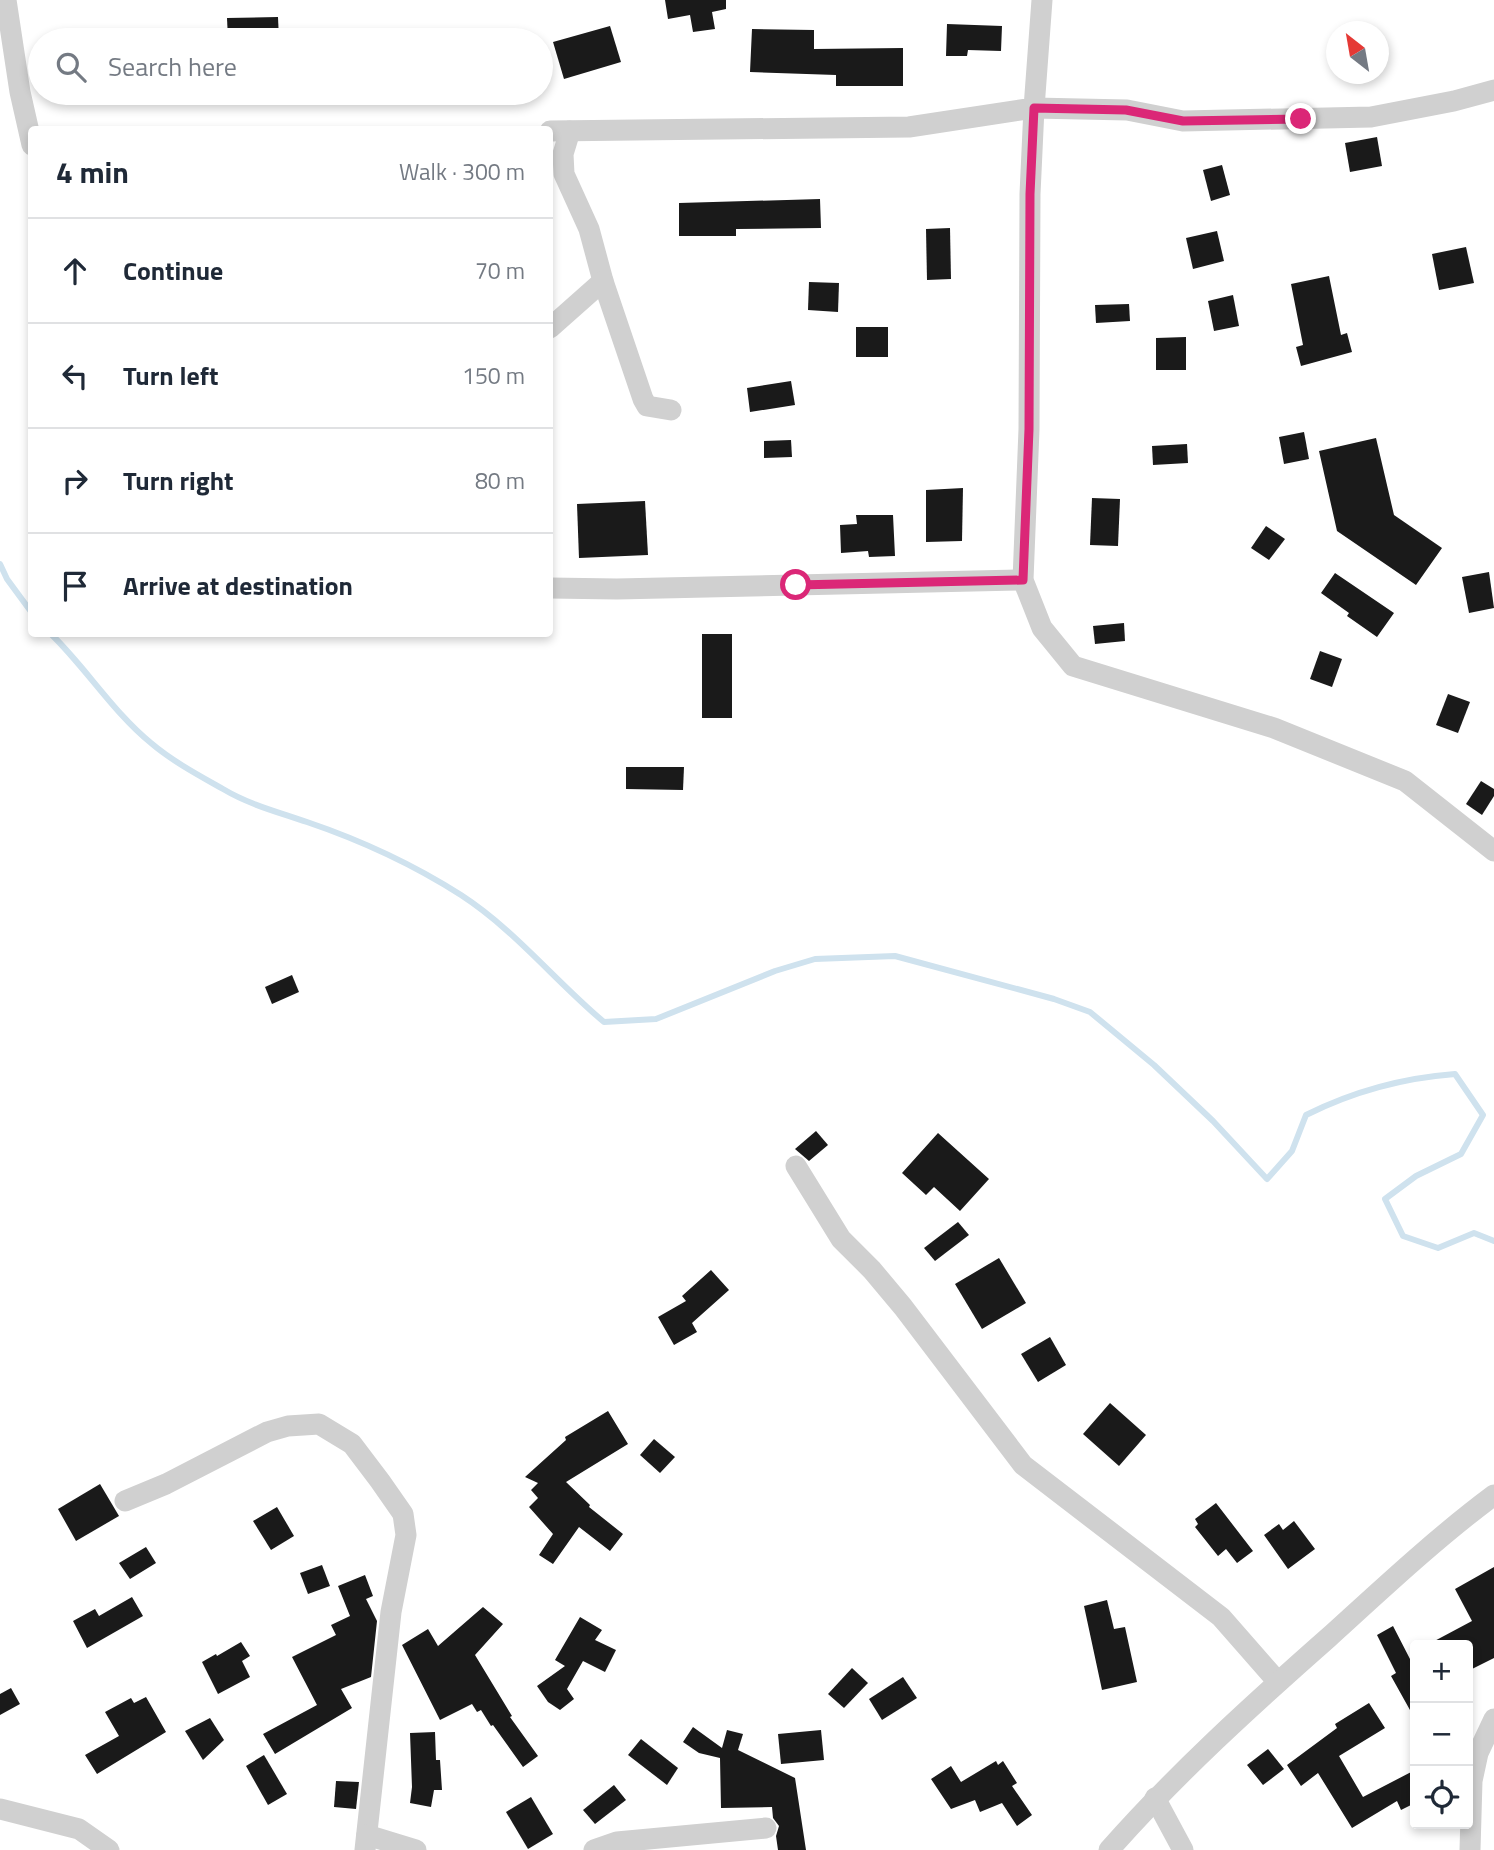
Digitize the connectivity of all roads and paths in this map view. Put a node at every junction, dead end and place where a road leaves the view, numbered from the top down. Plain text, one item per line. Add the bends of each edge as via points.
1 (6, 0) edge
2 (1042, 0) edge
3 (1494, 90) edge
4 (1034, 108) junction
5 (28, 127) edge
6 (560, 131) edge
7 (603, 281) junction
8 (553, 325) edge
9 (671, 410) dead end
10 (1023, 580) junction
11 (553, 588) edge
12 (1494, 851) edge
13 (796, 1166) dead end
14 (1494, 1495) edge
15 (125, 1501) dead end
16 (1278, 1682) junction
17 (1494, 1719) edge
18 (1155, 1798) junction
19 (0, 1808) edge
20 (766, 1828) dead end
21 (366, 1842) edge
22 (1177, 1847) edge
23 (108, 1850) edge
24 (416, 1850) edge
25 (594, 1850) edge
26 (1109, 1850) edge
27 (1470, 1850) edge

1 - 5 street
2 - 4 street
3 - 4 street via 1371,117 1183,121 1126,110
4 - 6 street via 909,127
4 - 10 street
6 - 7 street via 564,174 589,229
7 - 8 street
7 - 9 street via 643,399 647,406
10 - 11 street
10 - 12 street via 1042,628 1073,666 1274,728 1405,780
13 - 16 street via 841,1239 903,1307 1023,1465 1221,1617
14 - 16 street via 1449,1528
15 - 21 street via 267,1432 298,1425 319,1424 352,1444 380,1481 403,1514 406,1535 391,1612
16 - 18 street
17 - 27 street via 1478,1753 1472,1781
18 - 22 street
18 - 26 street
19 - 23 street via 79,1829
20 - 25 street via 617,1842
21 - 24 street

